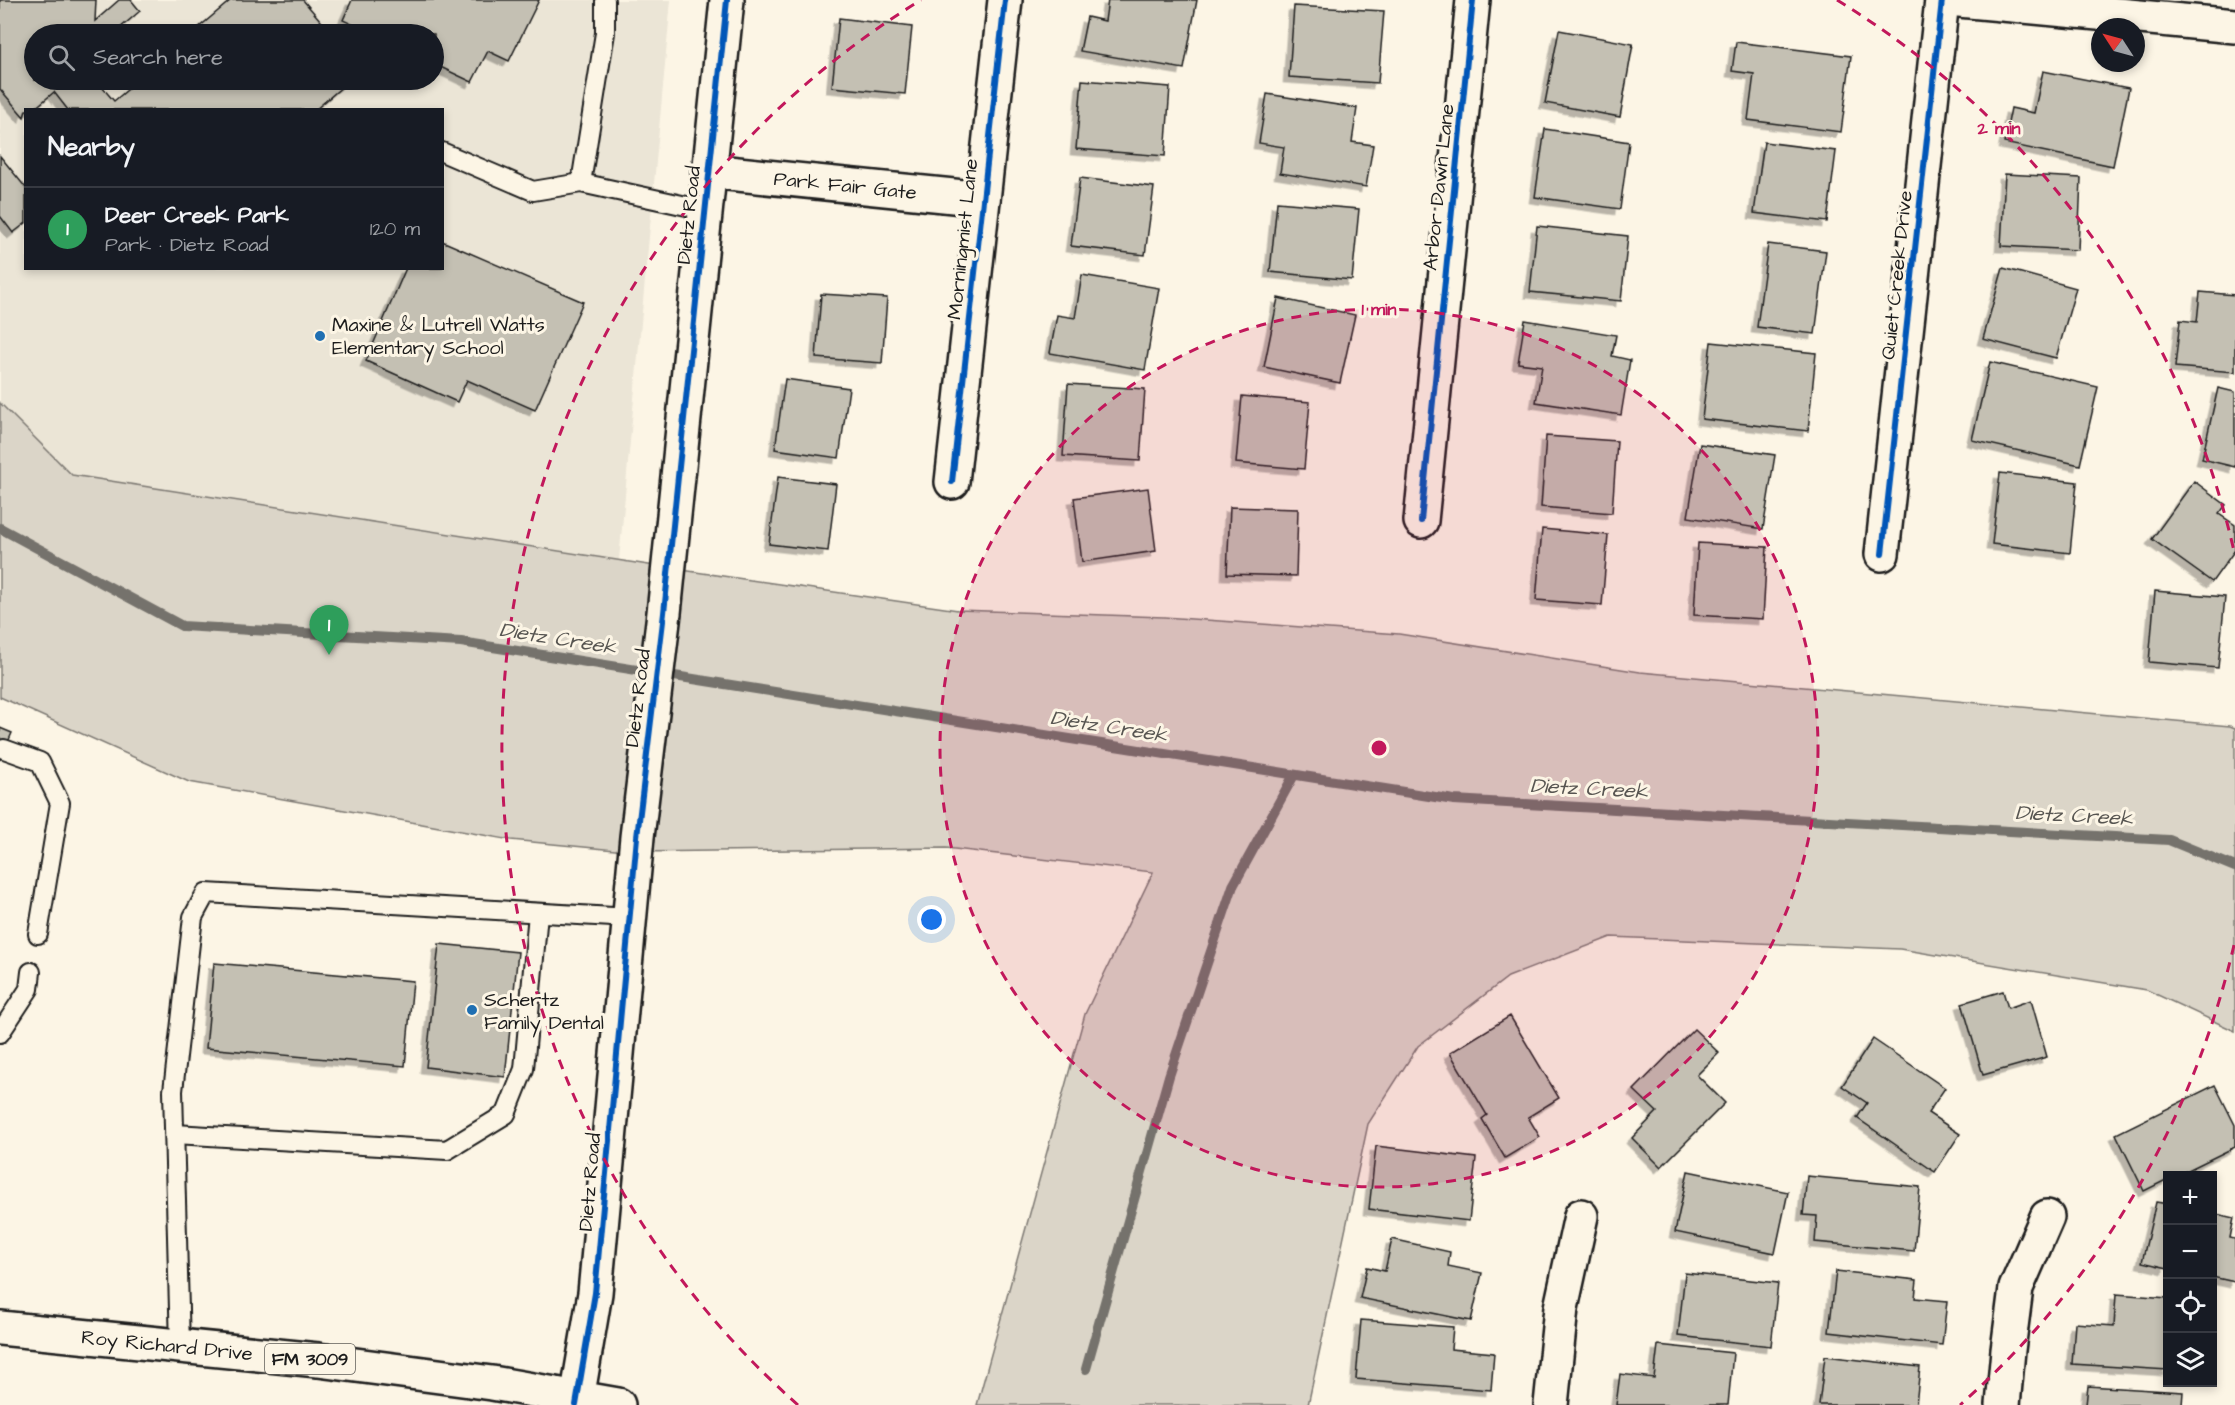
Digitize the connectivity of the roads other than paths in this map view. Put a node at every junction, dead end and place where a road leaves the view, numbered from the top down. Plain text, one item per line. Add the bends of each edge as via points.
1 (605, 0) edge
2 (727, 0) edge
3 (1005, 0) edge
4 (1473, 0) edge
5 (1942, 0) edge
6 (1959, 0) edge
7 (2235, 26) edge
8 (444, 153) edge
9 (708, 171) junction
10 (581, 183) junction
11 (983, 199) junction
12 (705, 210) junction
13 (952, 482) dead end
14 (1421, 521) dead end
15 (1882, 554) dead end
16 (4, 749) dead end
17 (538, 913) junction
18 (630, 918) junction
19 (38, 934) dead end
20 (31, 972) dead end
21 (0, 1033) edge
22 (175, 1134) junction
23 (1581, 1216) dead end
24 (2047, 1217) dead end
25 (0, 1328) edge
26 (180, 1346) junction
27 (576, 1402) edge
28 (618, 1405) edge
29 (1551, 1405) edge
30 (2004, 1405) edge

1 - 10 lane via 605,33
2 - 9 street, Dietz Road
3 - 11 street, Morningmist Lane
4 - 14 street, Arbor Dawn Lane
5 - 15 street, Quiet Creek Drive
6 - 7 street
8 - 10 lane via 533,191
9 - 11 street, Park Fair Gate
9 - 12 street, Dietz Road
10 - 12 lane
11 - 13 street, Morningmist Lane
12 - 18 street, Dietz Road
16 - 19 lane via 40,762 60,803
17 - 18 lane
17 - 22 lane via 524,1069 506,1114 447,1150
17 - 22 lane via 206,893 193,917 173,1090
18 - 27 street, Dietz Road via 595,1293
20 - 21 lane via 29,989
22 - 26 lane
23 - 29 street via 1561,1308
24 - 30 street via 2016,1288
25 - 26 street, Roy Richard Drive / FM 3009
26 - 27 street, Roy Richard Drive / FM 3009 via 492,1383
27 - 28 street, Roy Richard Drive / FM 3009

